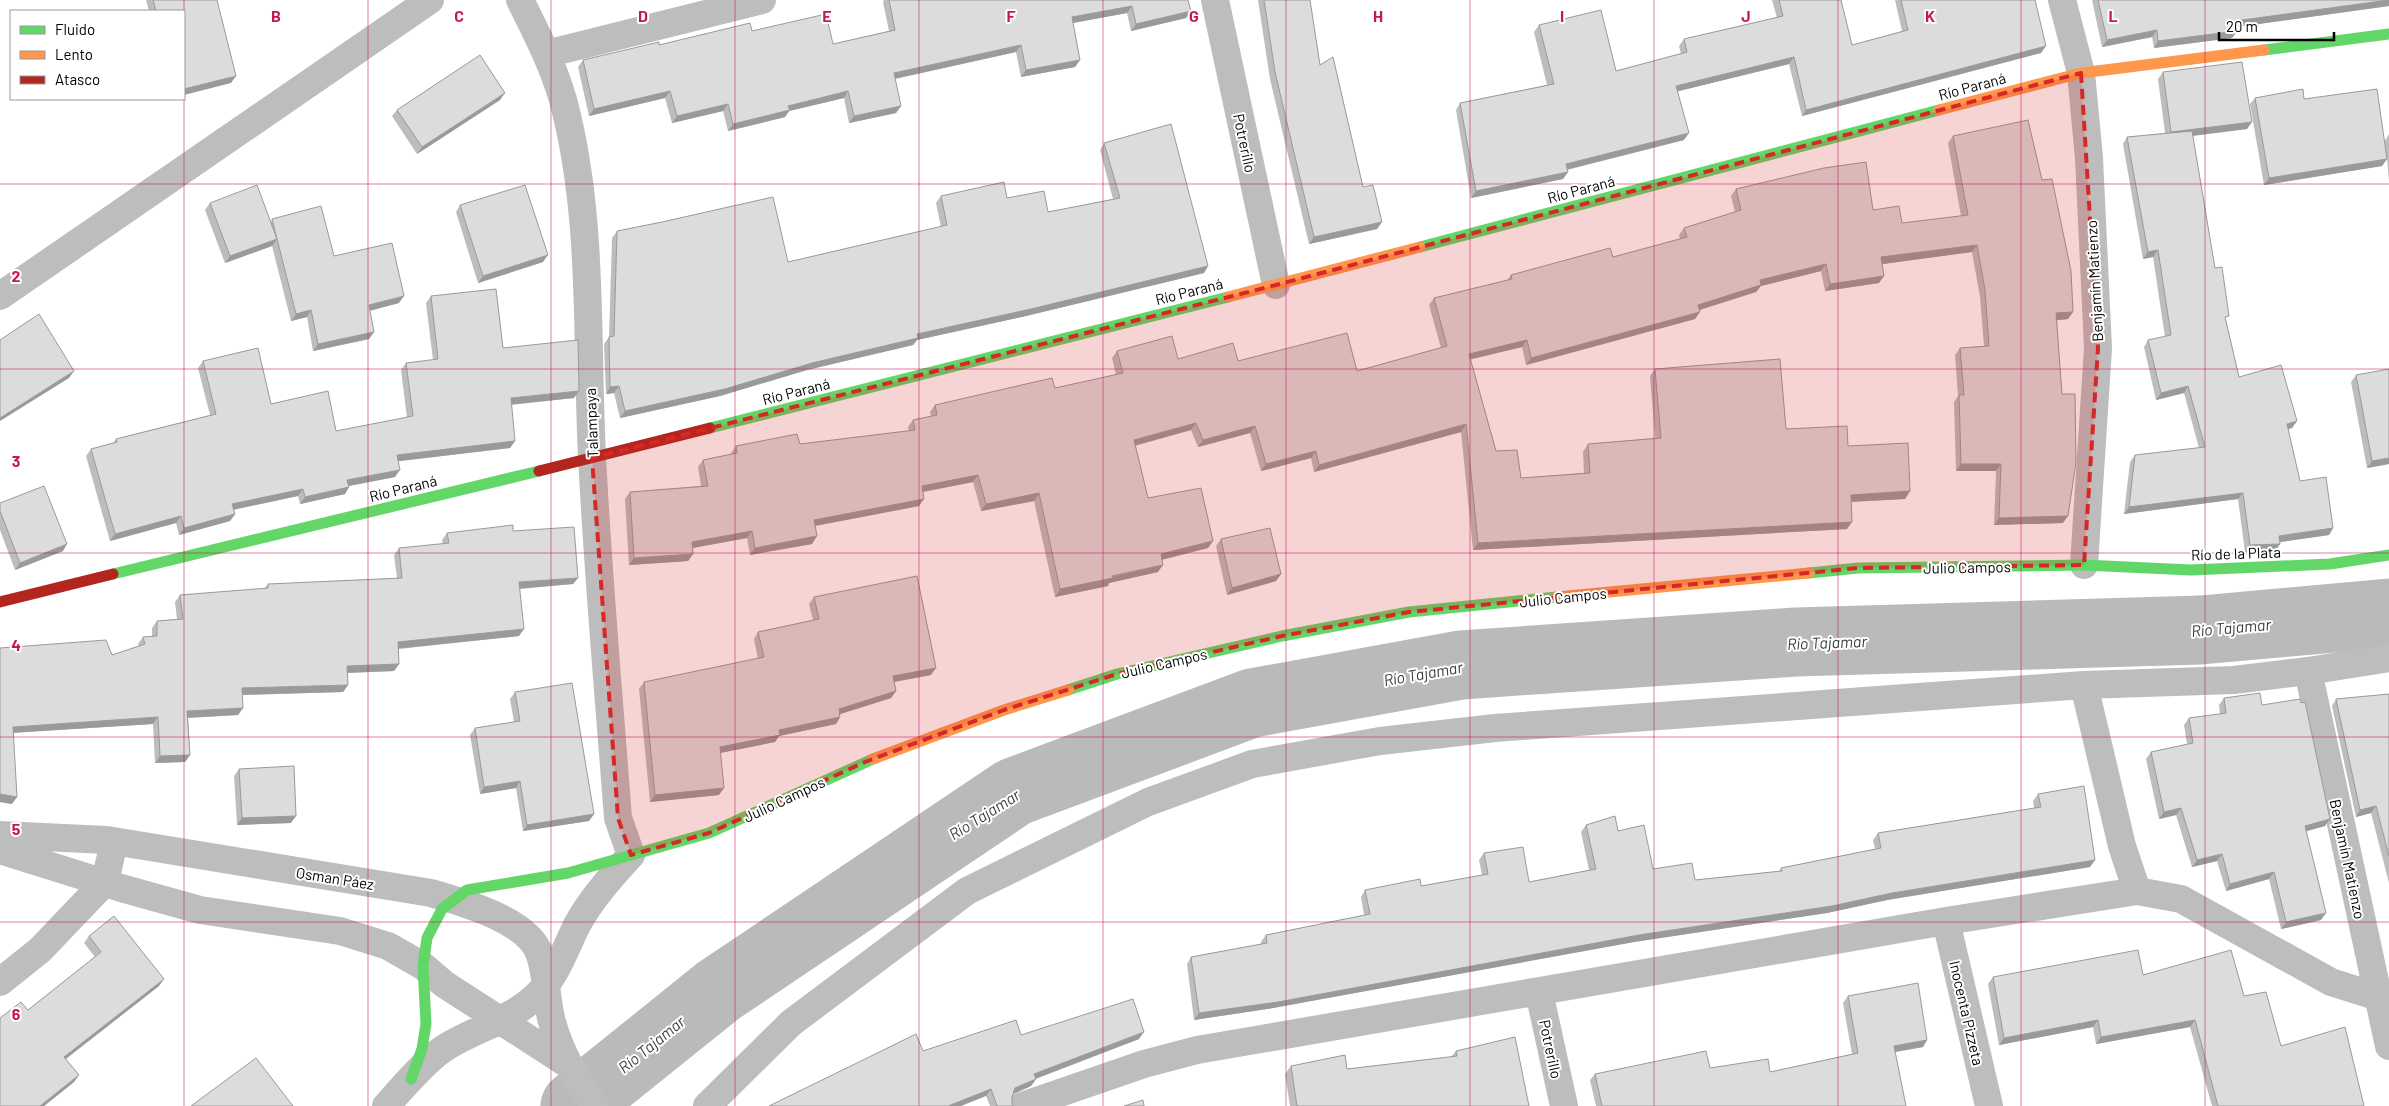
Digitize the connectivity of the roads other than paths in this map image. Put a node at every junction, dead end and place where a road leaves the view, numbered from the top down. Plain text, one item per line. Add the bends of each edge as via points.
1 (430, 0) edge
2 (520, 0) edge
3 (762, 0) edge
4 (1215, 0) edge
5 (2062, 0) edge
6 (2389, 34) edge
7 (546, 54) junction
8 (2081, 73) junction
9 (1276, 285) junction
10 (0, 296) edge
11 (592, 458) junction
12 (2389, 555) edge
13 (2084, 565) junction
14 (0, 602) edge
15 (2389, 658) edge
16 (2308, 671) junction
17 (2084, 685) junction
18 (0, 835) edge
19 (114, 842) junction
20 (0, 850) edge
21 (631, 855) junction
22 (105, 882) junction
23 (2137, 891) junction
24 (455, 900) junction
25 (1946, 921) junction
26 (423, 966) junction
27 (0, 982) edge
28 (547, 982) junction
29 (1539, 992) junction
30 (2378, 997) junction
31 (500, 1019) junction
32 (2389, 1046) edge
33 (566, 1063) junction
34 (411, 1080) junction
35 (386, 1106) edge
36 (595, 1106) edge
37 (707, 1106) edge
38 (1022, 1106) edge
39 (1564, 1106) edge
40 (1989, 1106) edge

1 - 10 street
2 - 7 street, Talampaya
3 - 7 street
4 - 9 street, Potrerillo
5 - 8 street, Benjamín Matienzo
6 - 8 street, Río Paraná
7 - 11 street, Talampaya via 563,99 584,228
8 - 9 street, Río Paraná
8 - 13 street, Benjamín Matienzo via 2089,158 2098,348
9 - 11 street, Río Paraná
11 - 14 street, Río Paraná
11 - 21 street, Talampaya via 618,818
12 - 13 street, Río de la Plata via 2330,564 2191,570
13 - 21 street, Julio Campos via 1858,568 1409,612 1282,636 1117,674 1004,710 865,762 709,833
15 - 16 street
16 - 17 street via 2234,680
16 - 30 street, Benjamín Matienzo
17 - 23 street via 2122,846
17 - 37 street via 1496,728 1380,741 1252,764 1148,802 967,891 791,1023
18 - 19 street, Osman Páez
19 - 22 street
19 - 24 street, Osman Páez
20 - 22 street, Osman Páez
21 - 24 street, Julio Campos via 568,873 467,890
21 - 28 street via 606,883 578,923
22 - 26 street, Osman Páez via 200,910 340,931 388,946
22 - 27 street via 40,950
23 - 25 street
23 - 30 street via 2181,899 2331,982
24 - 26 street via 442,909 427,938
24 - 28 street, Osman Páez via 472,904 526,935 539,952
25 - 29 street
25 - 40 street, Inocenta Pizzeta
26 - 31 street, Osman Páez via 444,984
26 - 34 street via 426,1024 422,1049
28 - 31 street via 520,1010
28 - 33 street, Osman Páez via 552,1020
29 - 38 street via 1197,1050 1144,1064
29 - 39 street, Potrerillo
30 - 32 street, Benjamín Matienzo
31 - 33 street, Osman Páez
31 - 34 street via 440,1051
33 - 36 street, Osman Páez
34 - 35 street

